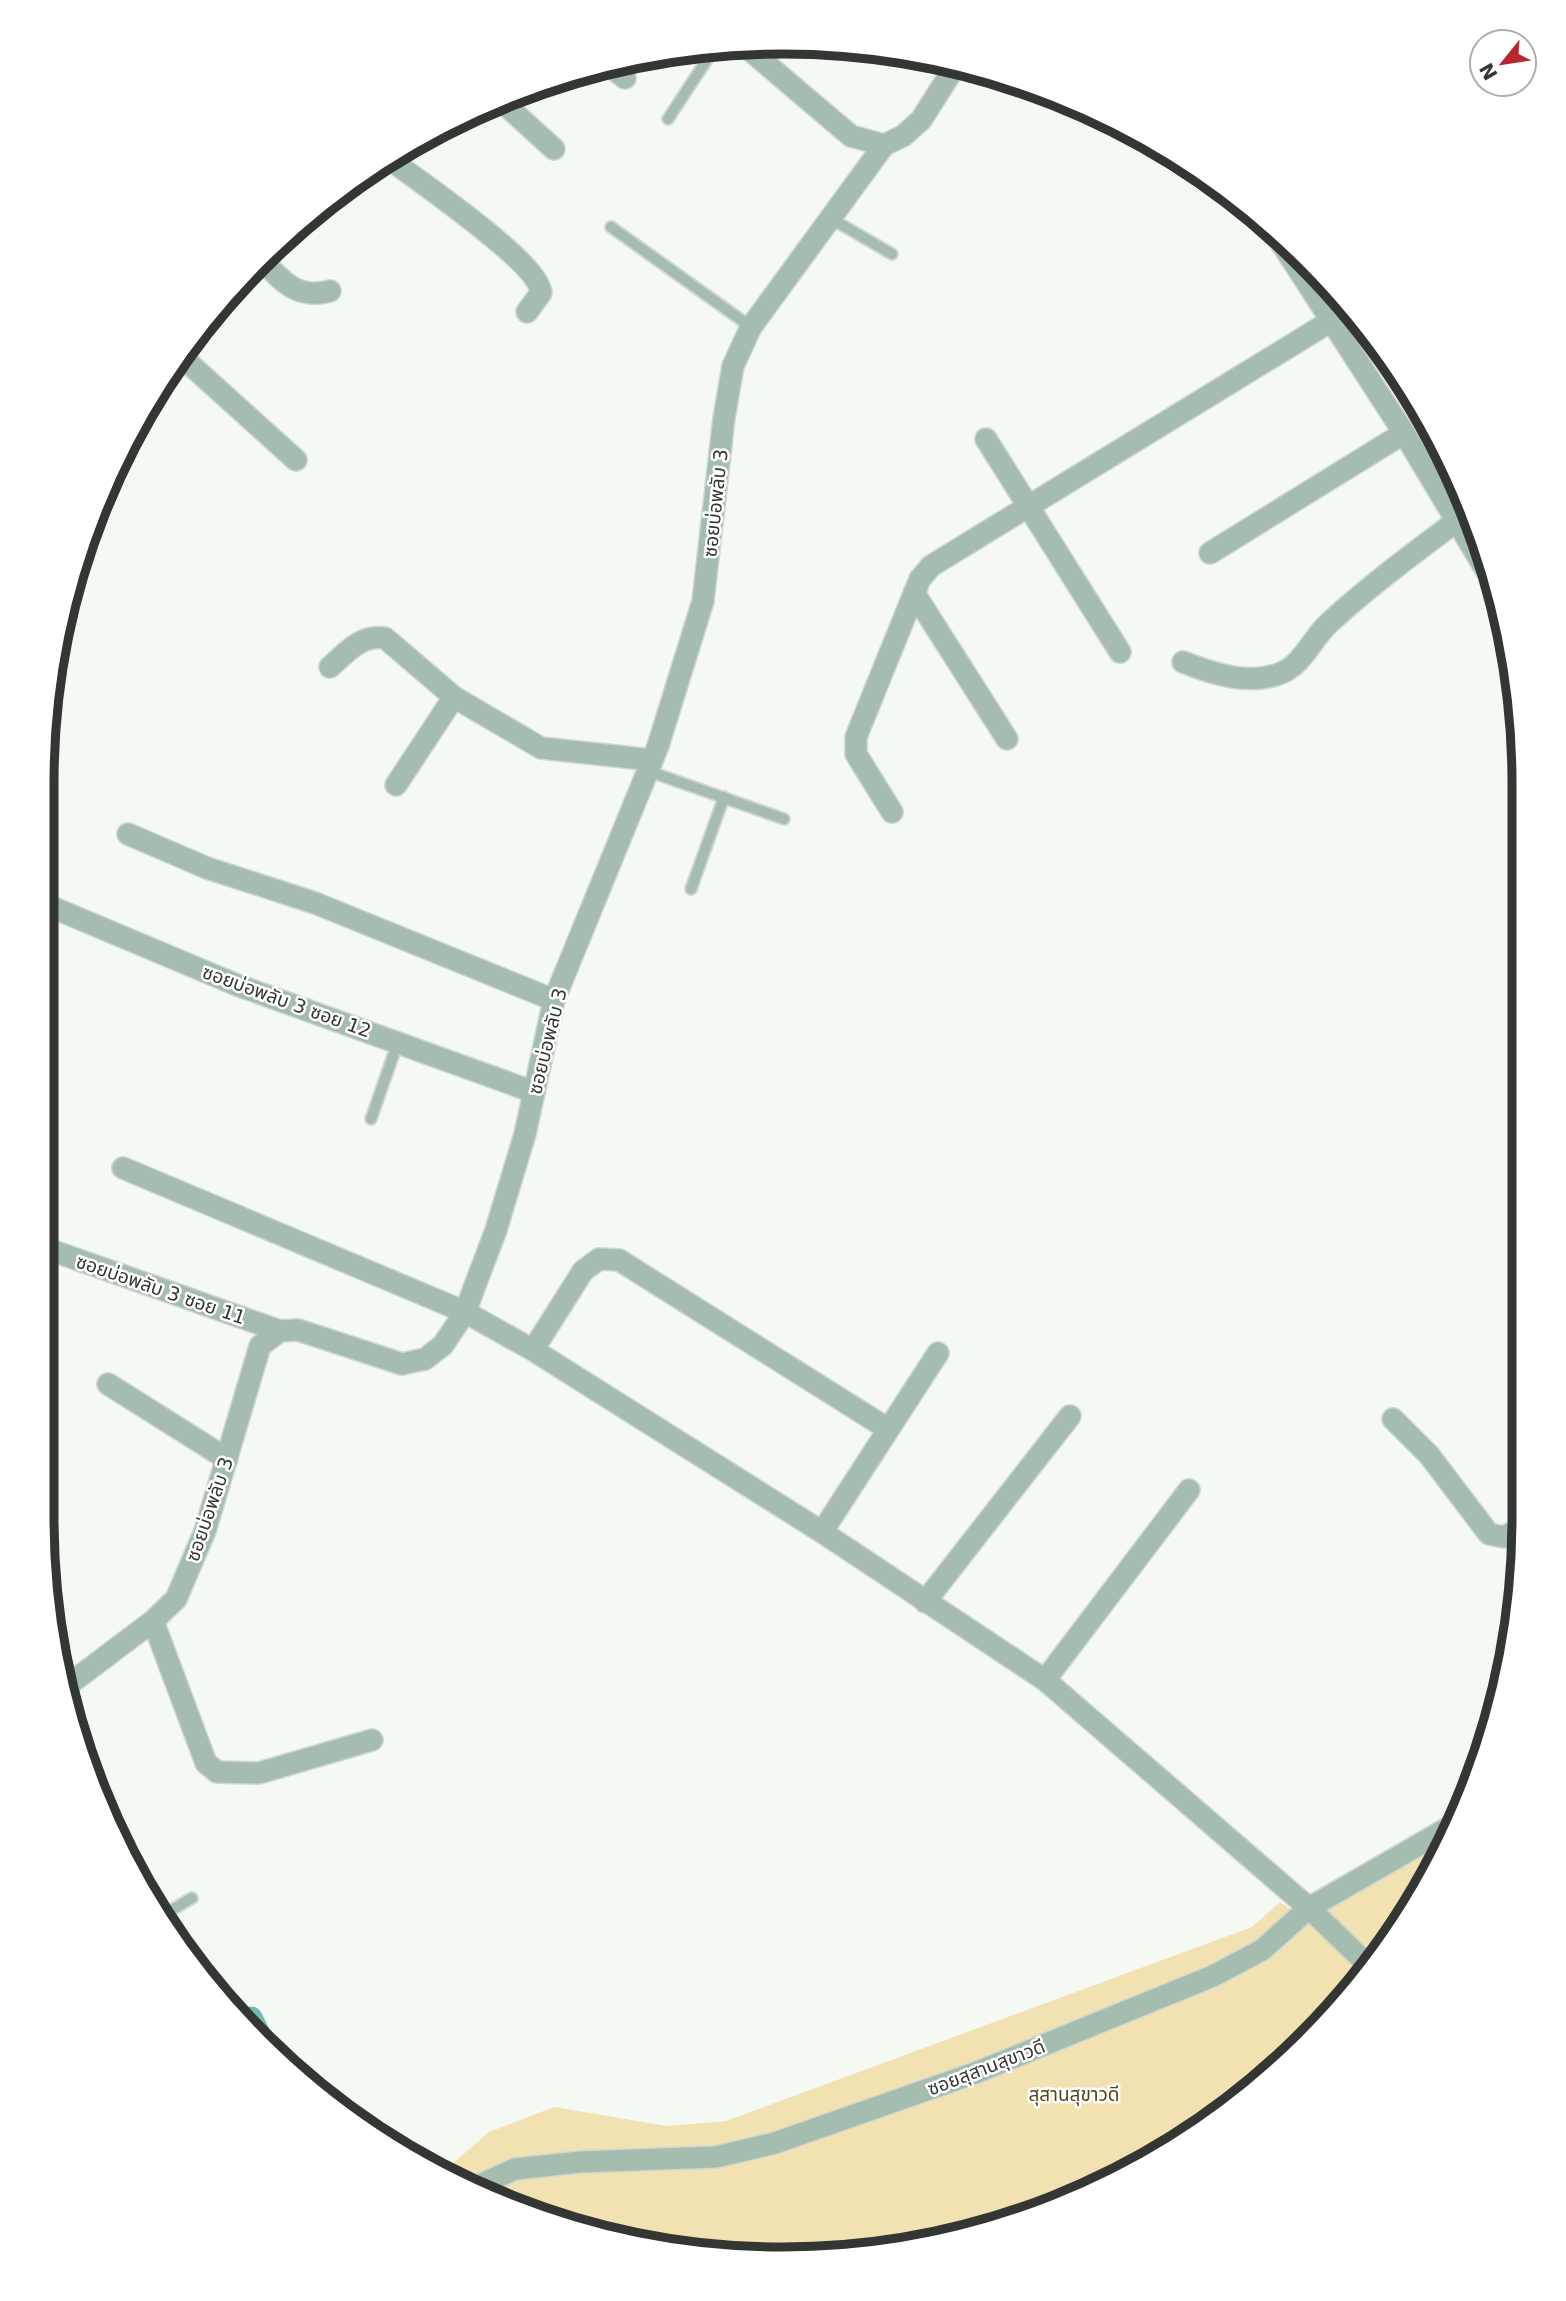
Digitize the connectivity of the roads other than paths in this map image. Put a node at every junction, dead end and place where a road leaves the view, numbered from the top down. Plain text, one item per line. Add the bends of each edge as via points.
1 (756, 55) edge
2 (708, 58) edge
3 (950, 74) edge
4 (509, 108) edge
5 (668, 119) dead end
6 (884, 145) junction
7 (554, 149) dead end
8 (397, 165) edge
9 (830, 218) junction
10 (611, 227) dead end
11 (892, 254) dead end
12 (1296, 266) edge
13 (269, 267) edge
14 (330, 291) dead end
15 (527, 312) dead end
16 (1331, 321) junction
17 (751, 327) junction
18 (188, 363) edge
19 (1404, 433) junction
20 (985, 439) dead end
21 (296, 460) dead end
22 (1440, 469) edge
23 (1430, 475) junction
24 (1027, 509) junction
25 (1458, 520) junction
26 (1470, 541) edge
27 (1210, 553) dead end
28 (914, 593) junction
29 (1120, 652) dead end
30 (1183, 662) dead end
31 (330, 667) dead end
32 (454, 698) junction
33 (1007, 739) dead end
34 (650, 765) junction
35 (396, 785) dead end
36 (724, 797) junction
37 (892, 812) dead end
38 (784, 819) dead end
39 (128, 835) dead end
40 (691, 889) dead end
41 (54, 908) edge
42 (554, 1000) junction
43 (398, 1042) junction
44 (534, 1092) junction
45 (371, 1119) dead end
46 (123, 1168) dead end
47 (54, 1251) edge
48 (466, 1312) junction
49 (280, 1331) junction
50 (533, 1350) junction
51 (938, 1353) dead end
52 (108, 1384) dead end
53 (1070, 1416) dead end
54 (1393, 1419) dead end
55 (888, 1429) junction
56 (227, 1460) junction
57 (1189, 1490) dead end
58 (822, 1532) junction
59 (1511, 1534) edge
60 (925, 1602) junction
61 (153, 1621) junction
62 (1045, 1680) junction
63 (73, 1681) edge
64 (372, 1740) dead end
65 (1441, 1832) edge
66 (192, 1898) dead end
67 (1309, 1908) junction
68 (170, 1911) edge
69 (1363, 1960) edge
70 (485, 2183) edge

1 - 6 street via 851,136
2 - 5 lane
3 - 6 street via 921,120
4 - 7 street
6 - 9 street, ซอยบ่อพลับ 3
8 - 15 street via 488,233 536,278 541,293
9 - 11 lane
9 - 17 street, ซอยบ่อพลับ 3
10 - 17 lane
12 - 16 street
13 - 14 street via 311,296
16 - 19 street
16 - 24 street
17 - 34 street, ซอยบ่อพลับ 3 via 733,366 724,418 704,601
18 - 21 street
19 - 23 street
19 - 27 street
20 - 24 street
22 - 23 lane
23 - 25 street
24 - 28 street via 931,566
24 - 29 street
25 - 26 street
25 - 30 street via 1326,625 1300,659 1282,673 1255,680
28 - 33 street
28 - 37 street via 856,737 856,754
31 - 32 street via 359,642 385,638
32 - 34 street via 541,748
32 - 35 street
34 - 36 lane
34 - 42 street, ซอยบ่อพลับ 3
36 - 38 lane
36 - 40 lane
39 - 42 street via 207,869 315,903
41 - 43 street, ซอยบ่อพลับ 3 ซอย 12 via 237,985
42 - 44 street, ซอยบ่อพลับ 3
43 - 44 street, ซอยบ่อพลับ 3 ซอย 12
43 - 45 lane
44 - 48 street, ซอยบ่อพลับ 3 via 496,1230
46 - 48 street
47 - 49 street, ซอยบ่อพลับ 3 ซอย 11
48 - 49 street, ซอยบ่อพลับ 3 via 443,1345 425,1359 402,1364 298,1330
48 - 50 street
49 - 56 street, ซอยบ่อพลับ 3 via 260,1346
50 - 55 street via 583,1271 599,1259 619,1260
50 - 58 street
51 - 55 street
52 - 56 street
53 - 60 street
54 - 59 street via 1429,1455 1489,1534
55 - 58 street
56 - 61 street, ซอยบ่อพลับ 3 via 205,1531 176,1599
57 - 62 street
58 - 60 street
60 - 62 street
61 - 63 street, ซอยบ่อพลับ 3
61 - 64 street via 206,1763 216,1772 259,1773
62 - 67 street
65 - 67 street, ซอยสุสานสุขาวดี
66 - 68 lane
67 - 69 street
67 - 70 street, ซอยสุสานสุขาวดี via 1262,1950 1213,1976 975,2073 775,2143 716,2157 515,2169

